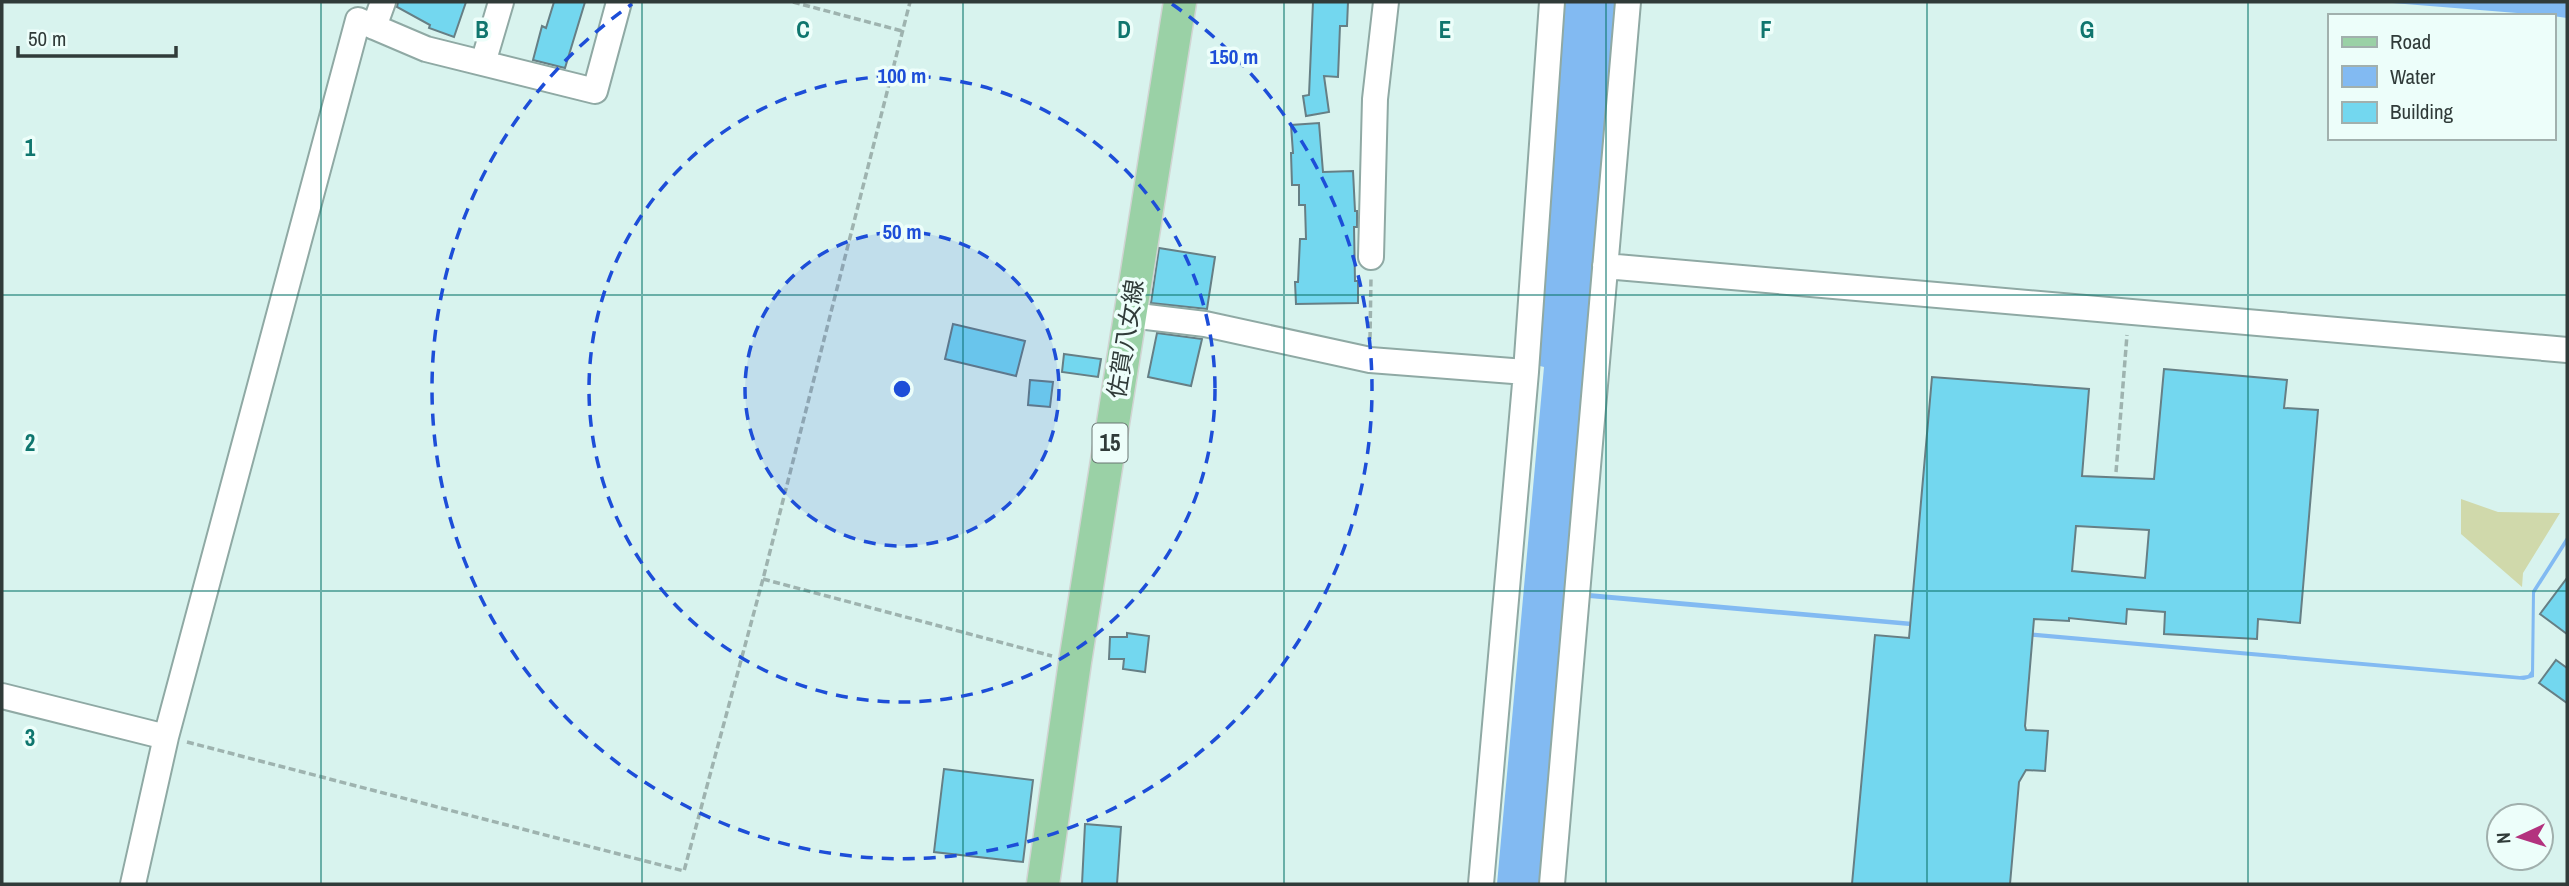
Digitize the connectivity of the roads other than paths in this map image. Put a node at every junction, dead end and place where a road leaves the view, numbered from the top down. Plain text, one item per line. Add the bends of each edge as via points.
1 (383, 2) edge
2 (501, 2) edge
3 (619, 2) edge
4 (1180, 2) edge
5 (1386, 2) edge
6 (1552, 2) edge
7 (1628, 2) edge
8 (374, 27) junction
9 (483, 63) junction
10 (1371, 257) road end
11 (1605, 266) junction
12 (1130, 315) junction
13 (2567, 350) edge
14 (1526, 372) junction
15 (2, 696) edge
16 (166, 737) junction
17 (133, 884) edge
18 (1043, 884) edge
19 (1481, 884) edge
20 (1552, 884) edge

1 - 8 street
2 - 9 street
3 - 9 street via 595,91
4 - 12 main road, 佐賀八女線 / 15
5 - 10 street via 1376,99
6 - 14 street
7 - 11 street
8 - 9 street via 426,49
8 - 16 street via 358,20
11 - 13 street
11 - 20 street
12 - 14 street via 1205,324 1370,360
12 - 18 main road, 佐賀八女線 / 15
14 - 19 street
15 - 16 street
16 - 17 street

